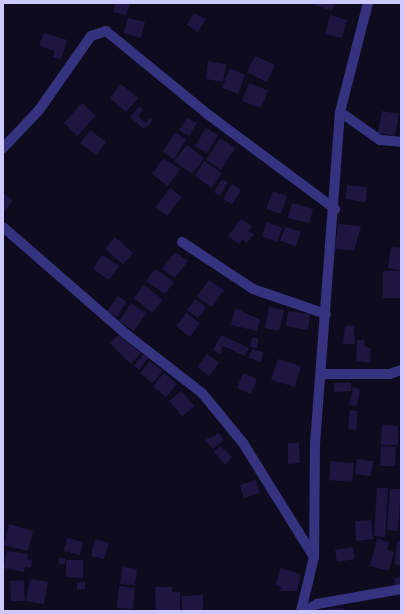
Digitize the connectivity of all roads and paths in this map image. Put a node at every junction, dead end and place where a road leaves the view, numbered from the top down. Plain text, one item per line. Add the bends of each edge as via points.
1 (368, 3) edge
2 (340, 112) junction
3 (401, 142) edge
4 (3, 148) edge
5 (335, 209) junction
6 (3, 227) edge
7 (182, 242) dead end
8 (326, 314) junction
9 (401, 370) edge
10 (321, 374) junction
11 (314, 557) junction
12 (401, 589) edge
13 (301, 611) edge
14 (305, 611) edge

1 - 2 street
2 - 3 street via 380,140
2 - 5 street
4 - 5 street via 39,110 91,36 106,31 210,116
5 - 8 street
6 - 11 street via 126,334 202,393 243,443
7 - 8 street via 253,289
8 - 10 street
9 - 10 street via 390,374
10 - 11 street via 315,444
11 - 13 street
12 - 14 street via 317,604

